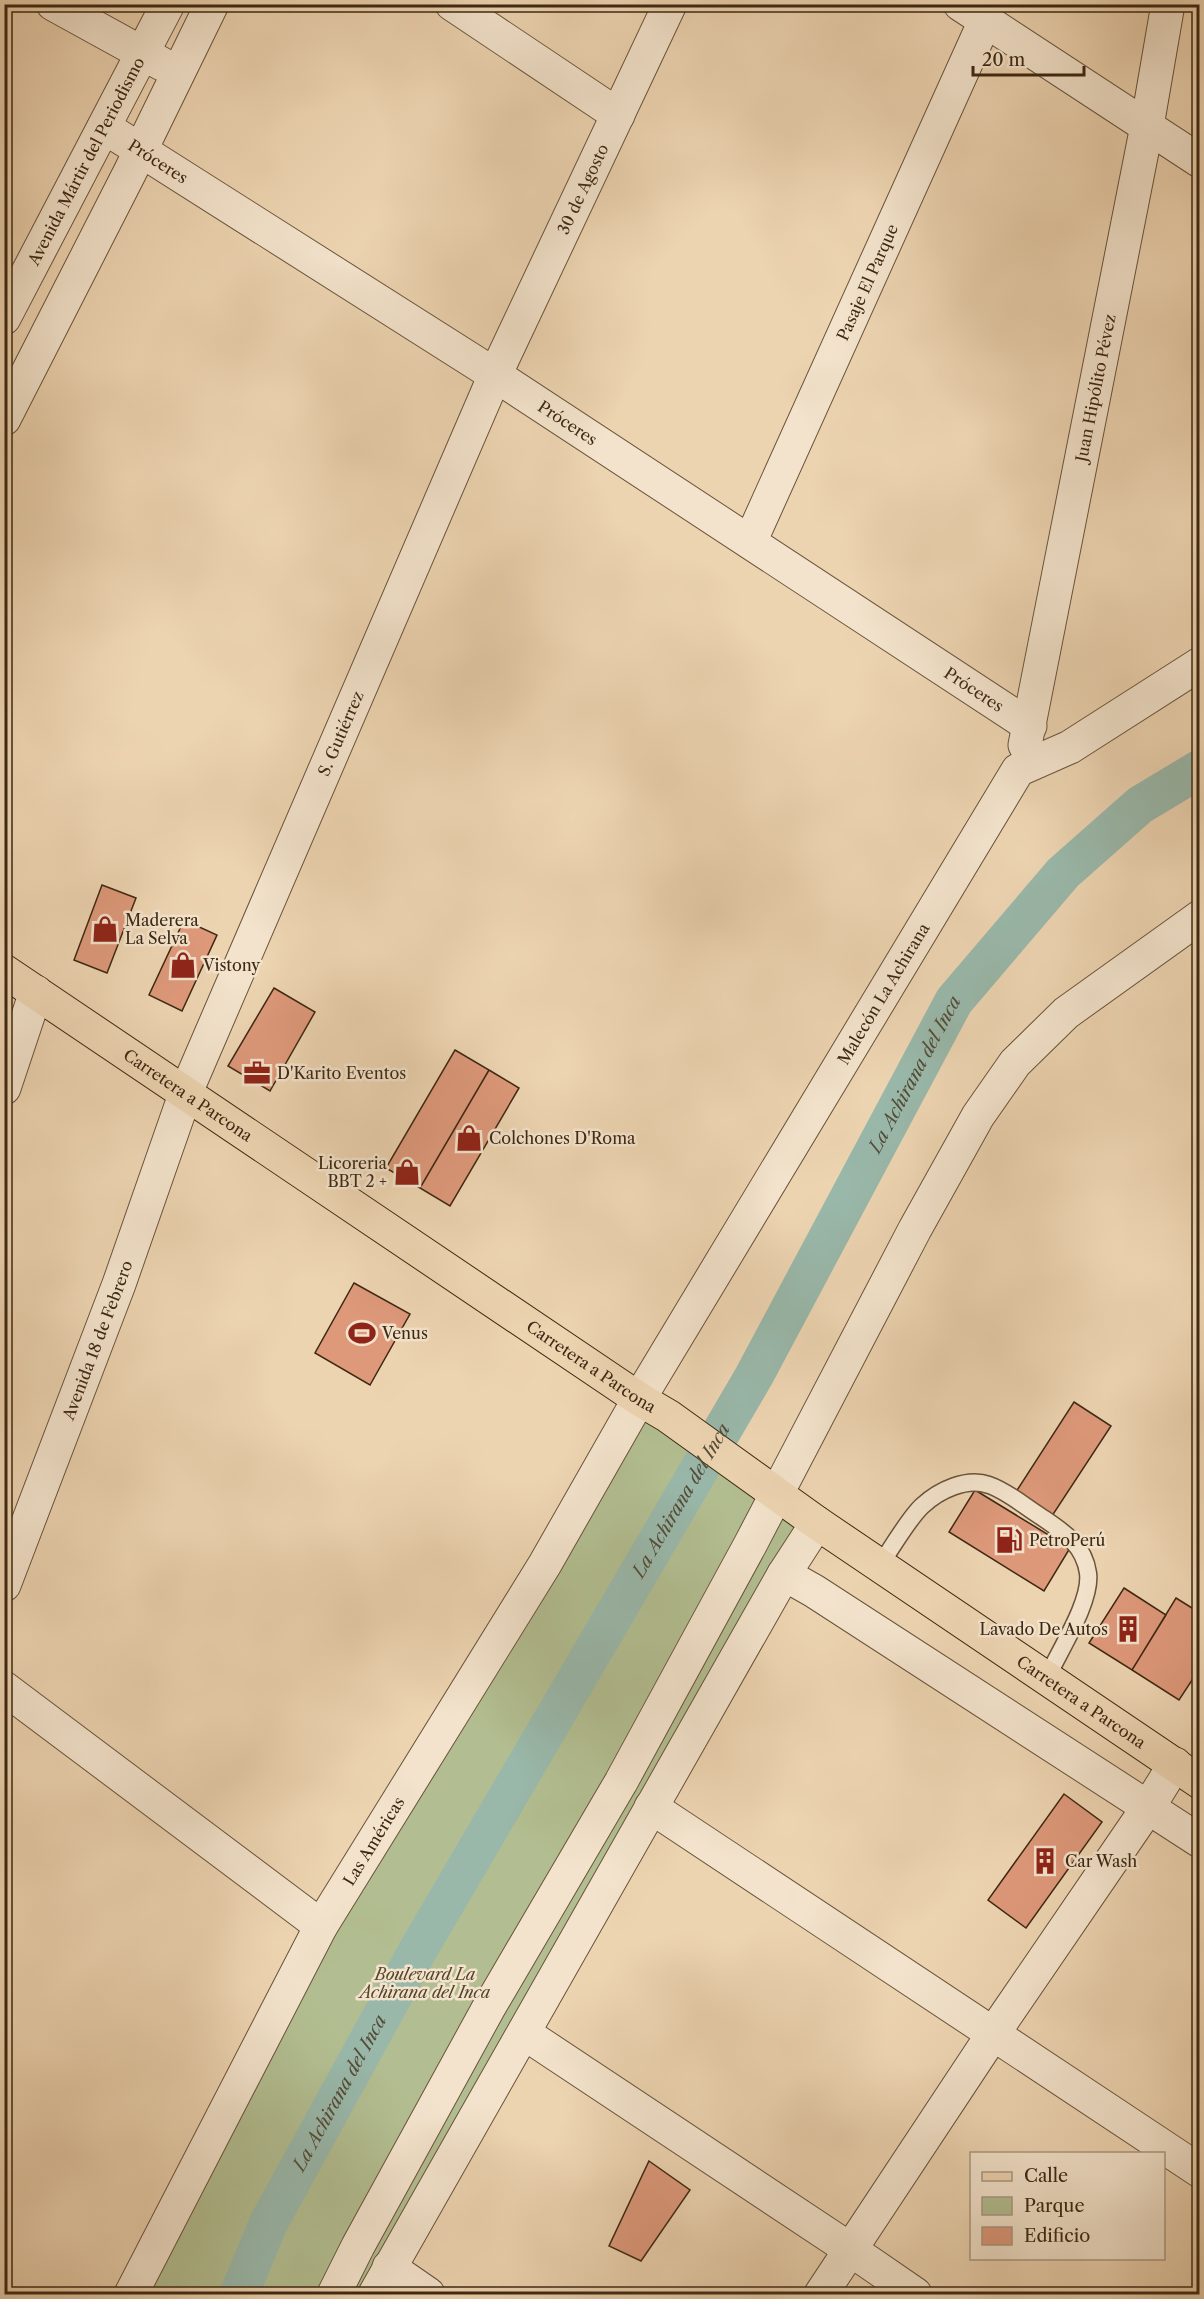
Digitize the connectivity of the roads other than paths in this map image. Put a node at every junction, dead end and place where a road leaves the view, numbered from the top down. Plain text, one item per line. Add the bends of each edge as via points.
1 (53, 4) edge
2 (168, 4) edge
3 (212, 4) edge
4 (452, 4) edge
5 (670, 4) edge
6 (1168, 4) edge
7 (972, 13) edge
8 (143, 53) junction
9 (178, 73) junction
10 (618, 115) junction
11 (1147, 126) junction
12 (104, 127) junction
13 (141, 150) junction
14 (1200, 161) edge
15 (4, 318) edge
16 (495, 375) junction
17 (4, 419) edge
18 (750, 542) junction
19 (1200, 664) edge
20 (1030, 726) junction
21 (1018, 770) junction
22 (1200, 917) edge
23 (4, 971) edge
24 (36, 992) junction
25 (4, 1088) edge
26 (186, 1092) junction
27 (639, 1399) junction
28 (776, 1492) junction
29 (817, 1523) junction
30 (880, 1565) junction
31 (784, 1574) junction
32 (4, 1585) edge
33 (1047, 1678) junction
34 (4, 1688) edge
35 (1187, 1773) edge
36 (1149, 1806) junction
37 (651, 1807) junction
38 (1200, 1841) edge
39 (321, 1926) junction
40 (524, 2033) junction
41 (993, 2034) junction
42 (1200, 2171) edge
43 (851, 2250) junction
44 (382, 2281) edge
45 (132, 2295) edge
46 (334, 2295) edge
47 (428, 2295) edge
48 (821, 2295) edge
49 (915, 2295) edge

1 - 8 street
2 - 8 street, Avenida Mártir del Periodismo
3 - 9 street
4 - 10 street
5 - 10 street, 30 de Agosto
6 - 11 street, Juan Hipólito Pévez
7 - 11 street
7 - 18 street, Pasaje El Parque
8 - 9 street
8 - 12 street, Avenida Mártir del Periodismo
9 - 13 street
10 - 16 street, 30 de Agosto
11 - 14 street
11 - 20 street, Juan Hipólito Pévez
12 - 13 street, Próceres
12 - 15 street, Avenida Mártir del Periodismo
13 - 16 street, Próceres
13 - 17 street
16 - 18 street, Próceres
16 - 26 street, S. Gutiérrez
18 - 20 street, Próceres
19 - 21 street via 1070,747
20 - 21 street, Juan Hipólito Pévez
21 - 27 street, Malecón La Achirana
22 - 28 street via 1066,1013 1015,1063 978,1116 944,1177
23 - 24 main road, Carretera a Parcona
24 - 25 street
24 - 26 main road, Carretera a Parcona
26 - 27 main road, Carretera a Parcona
26 - 32 street, Avenida 18 de Febrero via 119,1284
27 - 28 main road, Carretera a Parcona
27 - 39 street, Las Américas via 545,1564
28 - 29 main road, Carretera a Parcona
28 - 46 street via 621,1782 488,2009
29 - 30 main road, Carretera a Parcona
29 - 31 street
30 - 33 main road, Carretera a Parcona
30 - 33 lane via 922,1506 943,1491 963,1484 992,1486 1063,1532 1081,1550 1088,1573 1087,1595
31 - 36 street
31 - 37 street
33 - 35 main road, Carretera a Parcona
34 - 39 street
35 - 36 street
36 - 38 street
36 - 41 street
37 - 40 street
37 - 41 street
39 - 45 street, Las Américas
40 - 43 street
40 - 44 street
41 - 42 street
41 - 43 street
43 - 48 street
43 - 49 street
44 - 47 street

